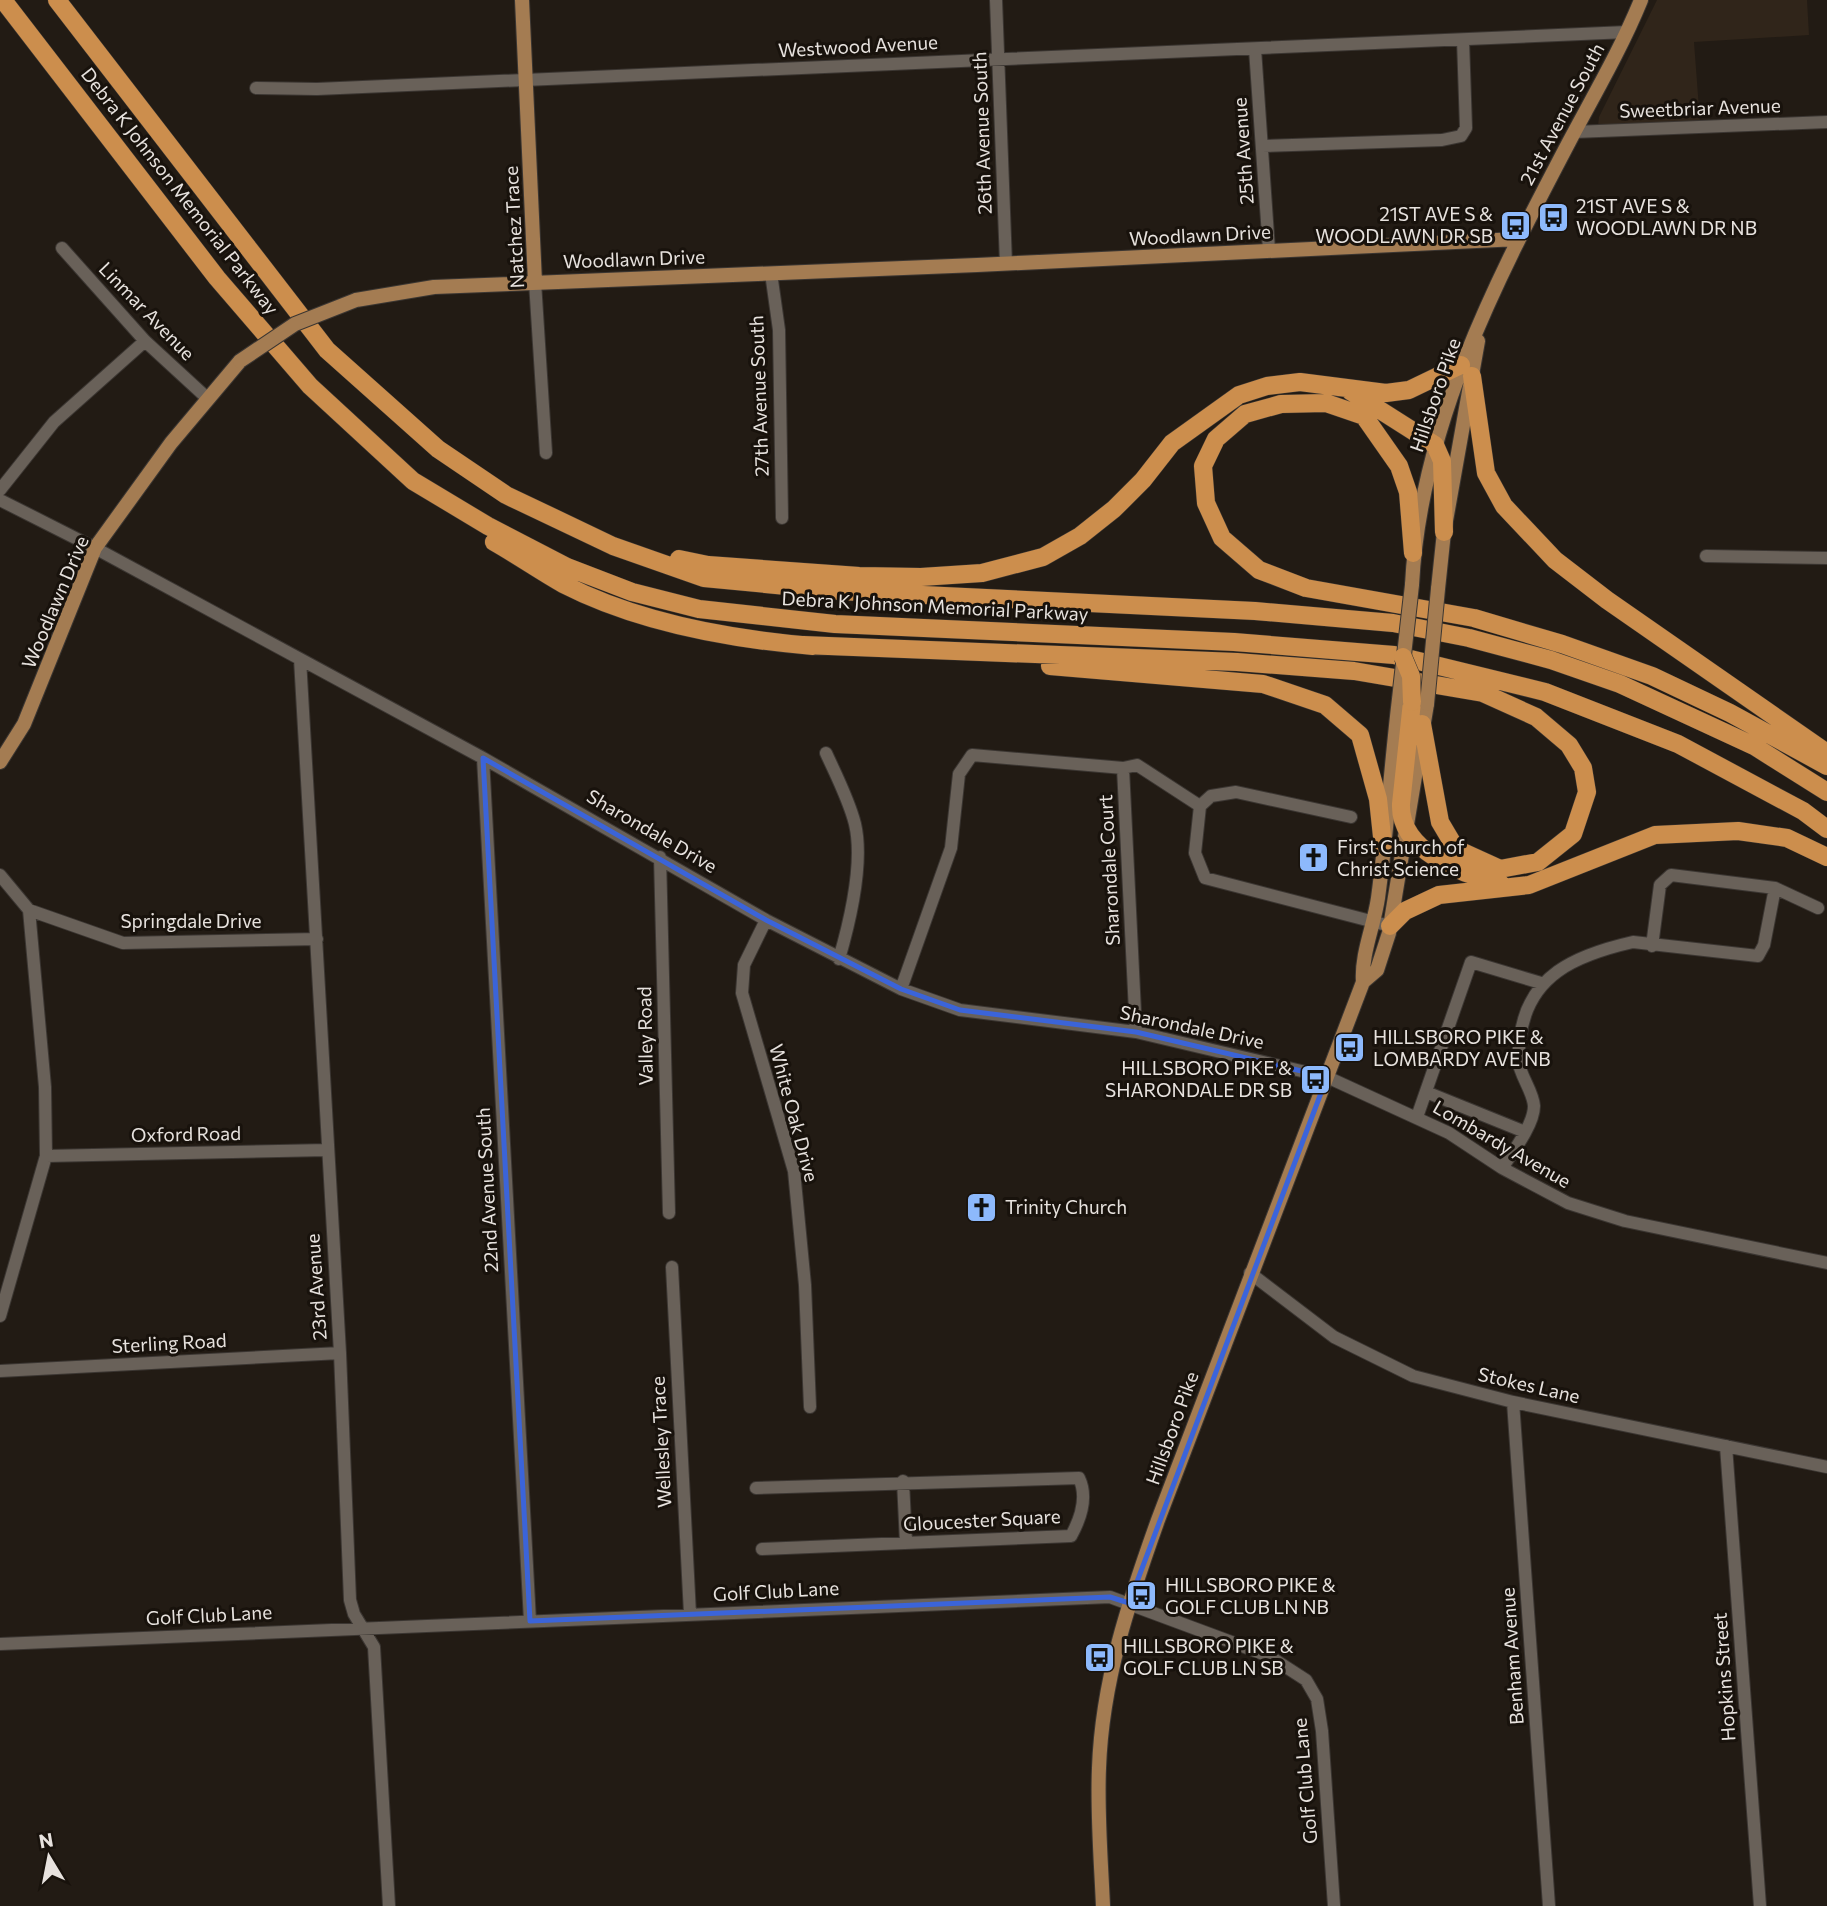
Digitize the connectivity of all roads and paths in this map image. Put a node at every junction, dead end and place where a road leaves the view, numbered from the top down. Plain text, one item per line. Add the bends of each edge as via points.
1 (3, 0) edge
2 (57, 0) edge
3 (522, 0) edge
4 (996, 0) edge
5 (1641, 0) edge
6 (1627, 32) junction
7 (1463, 40) junction
8 (1255, 49) junction
9 (999, 58) junction
10 (527, 80) junction
11 (256, 89) dead end
12 (1827, 122) edge
13 (1574, 132) junction
14 (1262, 146) junction
15 (1518, 239) junction
16 (62, 248) dead end
17 (1269, 250) junction
18 (1006, 264) junction
19 (771, 273) junction
20 (535, 282) junction
21 (1481, 322) joint
22 (145, 341) junction
23 (1467, 370) junction
24 (1347, 389) junction
25 (207, 398) junction
26 (1435, 444) junction
27 (546, 453) dead end
28 (413, 481) junction
29 (0, 489) edge
30 (0, 500) edge
31 (782, 517) dead end
32 (1444, 532) junction
33 (613, 546) junction
34 (95, 548) junction
35 (1413, 553) junction
36 (1706, 556) dead end
37 (1827, 558) edge
38 (1409, 606) junction
39 (803, 645) junction
40 (1403, 657) joint
41 (300, 659) junction
42 (1412, 702) junction
43 (1422, 724) junction
44 (826, 753) dead end
45 (1827, 753) edge
46 (483, 758) junction
47 (0, 762) edge
48 (1827, 766) edge
49 (1123, 768) junction
50 (1827, 792) edge
51 (1200, 806) junction
52 (1351, 817) dead end
53 (1827, 829) edge
54 (1407, 833) junction
55 (1383, 846) junction
56 (660, 857) junction
57 (1827, 857) edge
58 (0, 875) edge
59 (1511, 886) junction
60 (1775, 888) junction
61 (1818, 908) dead end
62 (29, 910) junction
63 (766, 920) junction
64 (1382, 924) junction
65 (317, 939) junction
66 (1652, 946) junction
67 (839, 959) junction
68 (1541, 983) junction
69 (901, 989) junction
70 (1136, 1032) junction
71 (1327, 1077) junction
72 (1424, 1096) junction
73 (1417, 1118) junction
74 (1525, 1132) junction
75 (327, 1150) junction
76 (46, 1156) junction
77 (1502, 1168) junction
78 (669, 1213) dead end
79 (1827, 1263) edge
80 (672, 1267) dead end
81 (1250, 1273) junction
82 (0, 1317) edge
83 (340, 1353) junction
84 (0, 1371) edge
85 (1513, 1402) junction
86 (810, 1407) dead end
87 (1726, 1446) junction
88 (1827, 1467) edge
89 (904, 1481) junction
90 (756, 1488) dead end
91 (906, 1543) junction
92 (762, 1549) dead end
93 (1129, 1603) junction
94 (691, 1614) junction
95 (530, 1621) junction
96 (363, 1627) junction
97 (0, 1644) edge
98 (389, 1906) edge
99 (1103, 1906) edge
100 (1334, 1906) edge
101 (1549, 1906) edge
102 (1760, 1906) edge

1 - 28 highway, Debra K Johnson Memorial Parkway via 217,278 310,386
2 - 33 highway, Debra K Johnson Memorial Parkway via 327,350 439,449 506,495
3 - 10 main road, Natchez Trace
4 - 9 street, 26th Avenue South
5 - 6 main road, 21st Avenue South
6 - 7 street, Westwood Avenue
6 - 13 main road, 21st Avenue South
7 - 8 street, Westwood Avenue
7 - 14 street via 1466,128 1461,136
8 - 9 street, Westwood Avenue
8 - 14 street, 25th Avenue
9 - 10 street, Westwood Avenue
9 - 18 street, 26th Avenue South
10 - 11 street, Westwood Avenue
10 - 20 main road, Natchez Trace
12 - 13 street, Sweetbriar Avenue
13 - 15 main road, 21st Avenue South
14 - 17 street, 25th Avenue
15 - 17 main road, Woodlawn Drive
15 - 21 main road, 21st Avenue South
16 - 22 street, Linmar Avenue
17 - 18 main road, Woodlawn Drive
18 - 19 main road, Woodlawn Drive
19 - 20 main road, Woodlawn Drive
19 - 31 street, 27th Avenue South via 779,330
20 - 25 main road, Woodlawn Drive, bridge via 434,287 356,300 295,324 240,362
20 - 27 street, Natchez Trace
21 - 23 main road, Hillsboro Pike
22 - 25 street, Linmar Avenue
22 - 29 street via 54,422
23 - 24 highway via 1409,390
23 - 26 main road, Hillsboro Pike
23 - 32 main road, Hillsboro Pike
23 - 45 highway via 1486,473 1504,506 1555,560 1607,600
24 - 26 highway
24 - 33 highway via 1300,382 1239,395 1172,443 1143,481 1080,536 1043,557 982,573 859,576 722,566
25 - 34 main road, Woodlawn Drive
26 - 32 highway via 1442,461
26 - 35 main road, Hillsboro Pike
28 - 39 highway via 466,523 564,584 650,617 704,631
28 - 53 highway, Debra K Johnson Memorial Parkway via 567,567 632,592 699,609 835,625 1234,642 1394,655 1545,692 1678,744 1803,811
30 - 34 street, Sharondale Drive
32 - 42 main road, Hillsboro Pike, bridge via 1438,589
33 - 50 highway, Debra K Johnson Memorial Parkway via 704,578 839,592 1255,611 1419,628 1551,660 1620,684 1754,746
34 - 41 street, Sharondale Drive
34 - 47 main road, Woodlawn Drive via 24,724
35 - 38 main road, Hillsboro Pike, bridge
35 - 38 highway via 1404,479 1364,416 1326,402 1281,404 1245,414 1216,439 1203,467 1206,503 1222,538 1259,570 1306,587
36 - 37 street
38 - 40 main road, Hillsboro Pike, bridge
38 - 48 highway via 1474,618 1652,676
39 - 43 highway via 1237,662 1354,671 1483,693 1536,717 1569,744 1583,768 1587,792 1573,834 1538,862 1500,869 1456,849 1440,822
39 - 55 highway via 1263,684 1325,705 1360,734 1378,799
40 - 42 highway, bridge via 1411,676
41 - 46 street, Sharondale Drive
41 - 65 street, 23rd Avenue
42 - 43 main road, Hillsboro Pike
42 - 54 highway via 1401,804
42 - 55 main road, Hillsboro Pike
43 - 54 main road, Hillsboro Pike
44 - 67 street via 855,825 856,881
46 - 56 street, Sharondale Drive
46 - 95 street, 22nd Avenue South
49 - 51 street via 1137,765
49 - 69 street, Sharondale Court via 972,755 958,774 951,848
49 - 70 street, Sharondale Court
51 - 52 street via 1211,796 1236,792
51 - 64 street via 1195,853 1205,878
54 - 59 highway via 1445,863
54 - 64 main road, Hillsboro Pike
55 - 64 main road, Hillsboro Pike
56 - 63 street, Sharondale Drive
56 - 78 street, Valley Road
57 - 59 highway via 1787,838 1738,831 1655,835 1529,885
58 - 62 street
59 - 64 highway via 1440,895
60 - 61 street
60 - 66 street via 1758,956
60 - 66 street via 1671,875 1660,886
62 - 65 street, Springdale Drive via 123,943
62 - 76 street via 46,1087
63 - 67 street, Sharondale Drive
63 - 86 street, White Oak Drive via 744,964 742,993 794,1171
64 - 71 main road, Hillsboro Pike via 1377,970 1363,982
65 - 75 street, 23rd Avenue
66 - 68 street via 1633,942 1613,947 1558,969
67 - 69 street, Sharondale Drive
68 - 72 street via 1471,962
68 - 74 street via 1522,1020 1518,1060 1534,1107
69 - 70 street, Sharondale Drive via 960,1010
70 - 71 street, Sharondale Drive
71 - 73 street, Lombardy Avenue
71 - 81 main road, Hillsboro Pike
72 - 73 street
72 - 74 street
73 - 77 street, Lombardy Avenue
74 - 77 street
75 - 76 street, Oxford Road
75 - 83 street, 23rd Avenue
76 - 82 street
77 - 79 street, Lombardy Avenue via 1568,1203 1626,1221
80 - 94 street, Wellesley Trace
81 - 85 street, Stokes Lane via 1334,1337 1413,1376
81 - 93 main road, Hillsboro Pike
83 - 84 street, Sterling Road
83 - 96 street, 23rd Avenue via 350,1600
85 - 87 street, Stokes Lane
85 - 101 street, Benham Avenue
87 - 88 street, Stokes Lane
87 - 102 street, Hopkins Street
89 - 90 street, Gloucester Square
89 - 91 street
89 - 91 street, Gloucester Square via 1079,1478 1083,1486 1080,1520 1071,1536
91 - 92 street, Gloucester Square
93 - 94 street, Golf Club Lane via 1110,1597
93 - 99 main road, Hillsboro Pike via 1104,1712 1099,1768
93 - 100 street, Golf Club Lane via 1269,1657 1306,1680 1317,1699 1322,1731
94 - 95 street, Golf Club Lane
95 - 96 street, Golf Club Lane
96 - 97 street, Golf Club Lane
96 - 98 street, 23rd Avenue via 374,1647

